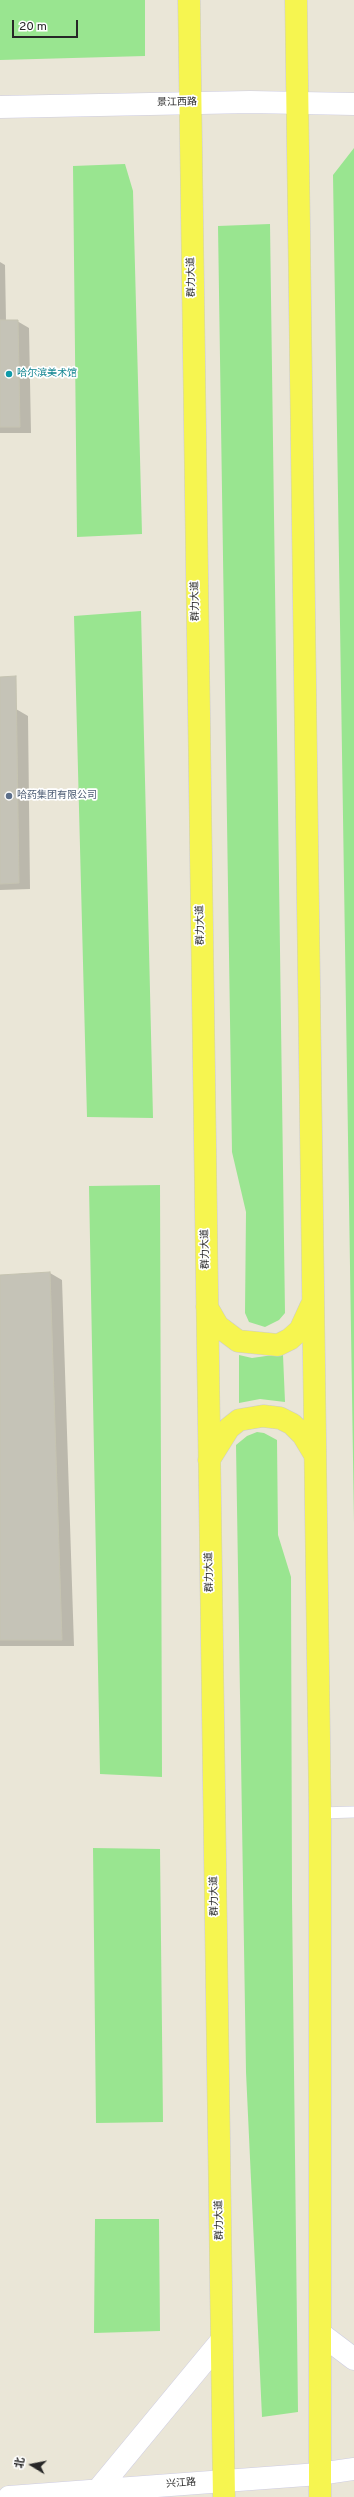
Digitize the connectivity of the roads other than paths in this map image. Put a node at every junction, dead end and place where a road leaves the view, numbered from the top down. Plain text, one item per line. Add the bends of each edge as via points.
1 (189, 0) edge
2 (296, 0) edge
3 (189, 102) junction
4 (297, 103) junction
5 (354, 104) edge
6 (0, 107) edge
7 (313, 1300) junction
8 (206, 1307) junction
9 (315, 1455) junction
10 (209, 1462) junction
11 (354, 1812) edge
12 (320, 1813) junction
13 (321, 2334) junction
14 (221, 2341) junction
15 (354, 2359) edge
16 (354, 2469) edge
17 (319, 2474) junction
18 (224, 2489) edge
19 (97, 2490) junction
20 (9, 2497) edge
21 (320, 2497) edge

1 - 3 main road, 群力大道
2 - 4 main road
3 - 4 main road, 景江西路
3 - 6 main road, 景江西路
3 - 8 main road, 群力大道
4 - 5 main road, 景江西路
4 - 7 main road
7 - 8 main road via 300,1330 278,1345 238,1341 218,1326
7 - 9 main road
8 - 10 main road, 群力大道
9 - 10 main road via 303,1435 292,1424 280,1418 250,1416 238,1420 228,1428
9 - 12 main road
10 - 14 main road, 群力大道
11 - 12 lane
12 - 13 main road
13 - 15 main road
13 - 17 main road
14 - 18 main road, 群力大道
14 - 19 main road
16 - 17 main road, 兴江路
17 - 18 main road, 兴江路
17 - 21 main road
18 - 19 main road, 兴江路
19 - 20 main road, 兴江路

